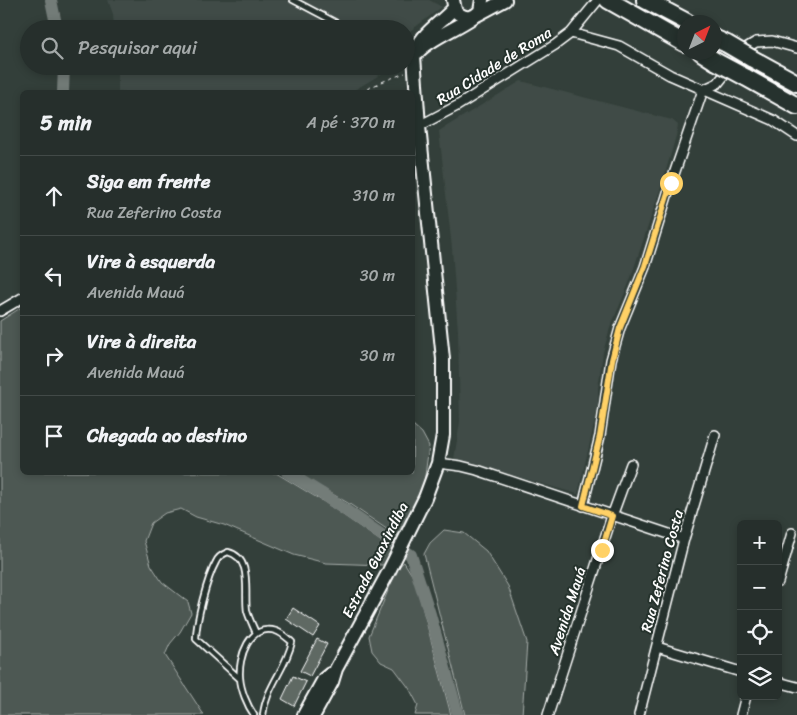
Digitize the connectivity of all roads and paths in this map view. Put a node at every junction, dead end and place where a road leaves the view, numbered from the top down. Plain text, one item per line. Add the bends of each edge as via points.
1 (293, 0) edge
2 (482, 0) edge
3 (505, 0) edge
4 (598, 0) edge
5 (608, 0) edge
6 (645, 0) edge
7 (453, 3) edge
8 (475, 16) junction
9 (677, 17) edge
10 (331, 20) edge
11 (571, 33) junction
12 (677, 39) edge
13 (722, 42) edge
14 (797, 48) edge
15 (415, 52) edge
16 (415, 58) edge
17 (714, 60) edge
18 (393, 75) edge
19 (413, 75) edge
20 (797, 83) edge
21 (364, 90) edge
22 (704, 90) junction
23 (797, 106) edge
24 (419, 126) junction
25 (797, 136) edge
26 (417, 154) edge
27 (20, 299) edge
28 (0, 311) edge
29 (715, 435) dead end
30 (438, 463) junction
31 (631, 464) dead end
32 (583, 506) junction
33 (612, 516) junction
34 (792, 533) dead end
35 (684, 539) junction
36 (782, 568) edge
37 (256, 633) junction
38 (657, 647) junction
39 (336, 669) junction
40 (737, 671) edge
41 (240, 679) junction
42 (782, 683) edge
43 (797, 687) edge
44 (745, 700) edge
45 (254, 715) edge
46 (262, 715) edge
47 (304, 715) edge
48 (314, 715) edge
49 (548, 715) edge
50 (639, 715) edge
51 (741, 715) edge

1 - 10 lane
2 - 8 street via 482,8
3 - 8 street
4 - 11 street, Rua Cidade de Roma
5 - 12 highway
6 - 9 highway
7 - 8 street via 462,17
7 - 15 street via 421,38
8 - 16 street via 425,46
11 - 22 street via 620,46
11 - 24 street, Rua Cidade de Roma via 494,84
13 - 20 highway, bridge
14 - 22 street via 772,41 756,42 746,48 718,83
17 - 23 highway, bridge
18 - 21 path
19 - 24 street, Estrada Guaxindiba
22 - 25 street via 772,120
22 - 32 street via 645,266 620,328
24 - 26 street, Estrada Guaxindiba
26 - 30 street, Estrada Guaxindiba via 443,359 443,435
27 - 28 street
29 - 35 street, Rua Zeferino Costa
30 - 32 street via 477,470
30 - 39 street, Estrada Guaxindiba via 406,537
31 - 33 street, Avenida Mauá
32 - 33 street
33 - 35 street
33 - 49 street, Avenida Mauá
34 - 36 street
35 - 38 street, Rua Zeferino Costa
37 - 41 lane via 242,656
37 - 41 lane via 247,612 242,562 228,552 216,560 196,638
37 - 46 lane via 262,630 278,632 292,642 288,658 266,697
38 - 40 street
38 - 50 street, Rua Zeferino Costa
39 - 47 street, Estrada Guaxindiba via 324,679
39 - 48 street, Estrada Guaxindiba
41 - 45 lane via 248,707
42 - 43 street
44 - 51 street

